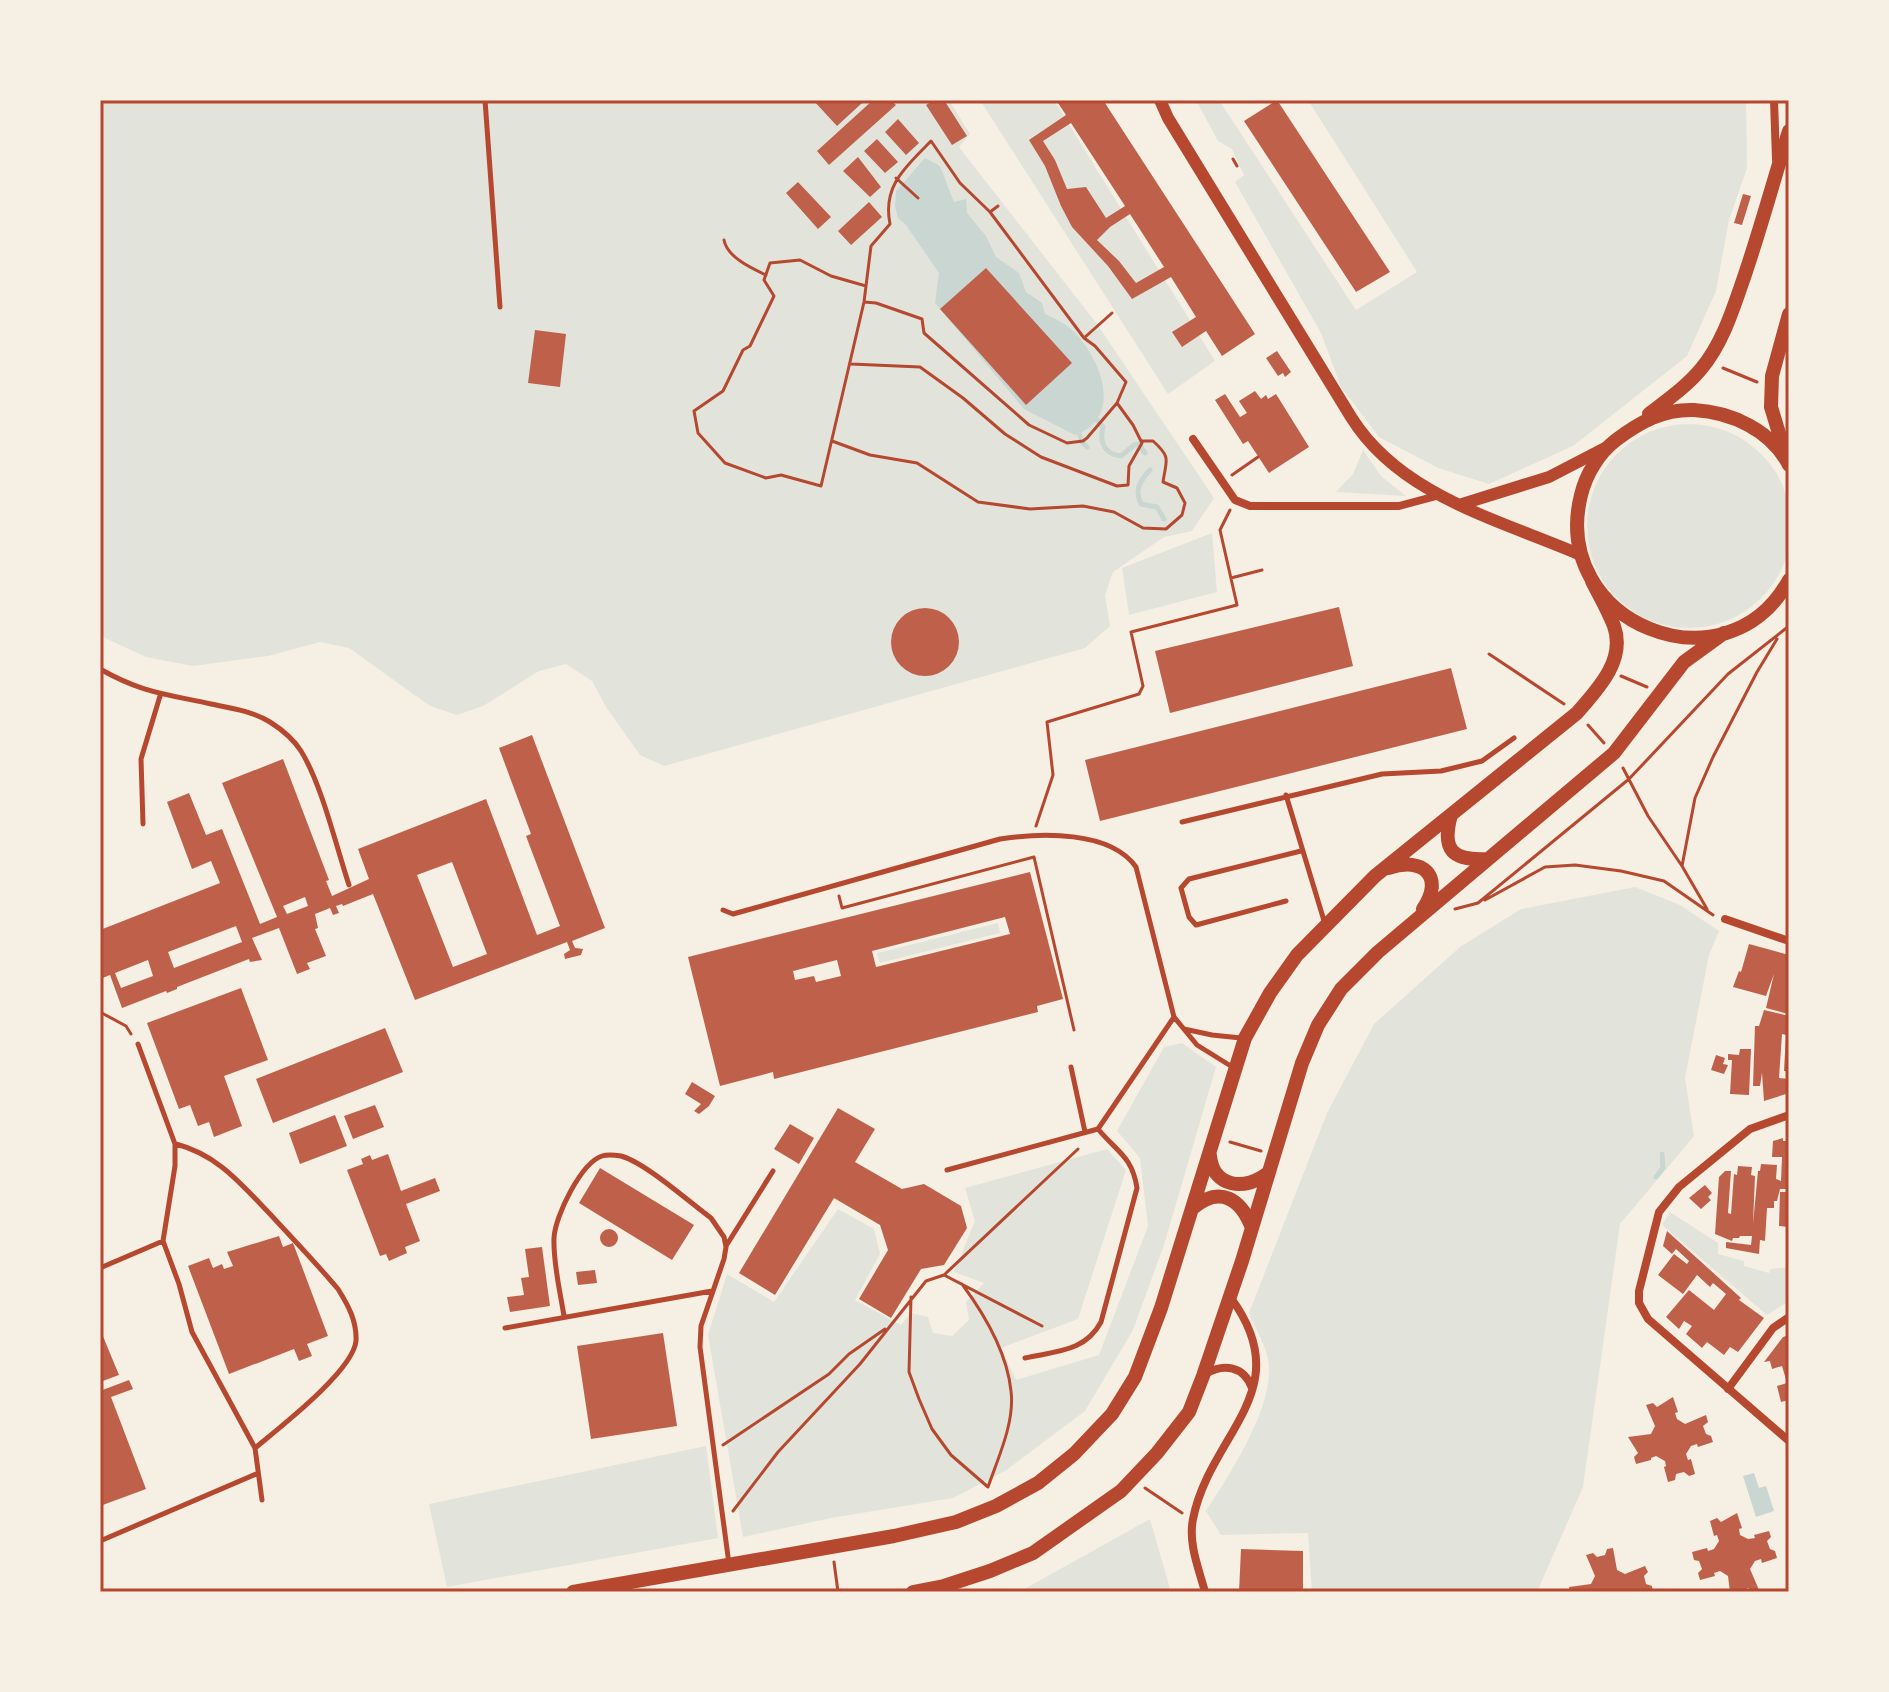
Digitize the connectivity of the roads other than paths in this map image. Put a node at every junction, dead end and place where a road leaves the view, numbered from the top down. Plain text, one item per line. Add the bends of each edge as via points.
1 (485, 100) edge
2 (1160, 100) edge
3 (1774, 100) edge
4 (1789, 131) edge
5 (1777, 169) junction
6 (500, 307) dead end
7 (1789, 314) edge
8 (1639, 422) junction
9 (1193, 439) dead end
10 (1608, 446) junction
11 (1788, 463) edge
12 (1440, 495) junction
13 (1459, 505) junction
14 (1581, 555) junction
15 (1789, 580) edge
16 (1592, 581) junction
17 (1724, 633) junction
18 (100, 669) edge
19 (160, 696) junction
20 (1514, 738) dead end
21 (1286, 795) junction
22 (1451, 815) junction
23 (1182, 822) dead end
24 (143, 824) dead end
25 (1301, 851) junction
26 (1488, 859) junction
27 (1381, 871) junction
28 (349, 885) dead end
29 (1286, 901) dead end
30 (723, 910) dead end
31 (1416, 919) junction
32 (1725, 919) road end
33 (1325, 925) junction
34 (1789, 941) edge
35 (1174, 1017) junction
36 (1183, 1028) junction
37 (1245, 1038) junction
38 (138, 1044) road end
39 (1071, 1067) dead end
40 (1235, 1068) junction
41 (1789, 1115) edge
42 (1098, 1129) junction
43 (1085, 1133) junction
44 (175, 1144) junction
45 (1210, 1156) junction
46 (947, 1170) dead end
47 (773, 1171) dead end
48 (1268, 1173) junction
49 (1193, 1208) junction
50 (1252, 1228) junction
51 (163, 1241) junction
52 (726, 1247) junction
53 (100, 1268) edge
54 (713, 1290) junction
55 (1230, 1298) junction
56 (564, 1316) junction
57 (1789, 1317) edge
58 (505, 1328) dead end
59 (1025, 1358) dead end
60 (1203, 1376) junction
61 (1728, 1389) junction
62 (1253, 1393) junction
63 (1789, 1441) edge
64 (255, 1448) junction
65 (256, 1474) junction
66 (262, 1500) dead end
67 (100, 1541) edge
68 (729, 1565) junction
69 (573, 1592) edge
70 (913, 1592) edge
71 (1205, 1592) edge

1 - 6 lane
2 - 12 street via 1362,435 1390,464
3 - 5 street
4 - 5 main road
5 - 8 main road via 1729,319 1706,362
7 - 11 main road via 1771,388 1771,407
8 - 10 main road
8 - 11 main road via 1685,410 1732,417 1772,442
9 - 12 street via 1235,500 1250,506 1399,506
10 - 13 street via 1549,477
10 - 14 main road via 1588,475 1578,508
12 - 13 street
13 - 14 street
14 - 16 main road
15 - 17 main road via 1756,618
16 - 17 main road via 1626,618 1648,630 1686,637
16 - 22 main road via 1615,628 1610,672 1577,713
17 - 26 main road via 1684,662 1614,753
18 - 19 lane
19 - 24 lane via 141,759
19 - 28 lane via 238,709 286,733 312,775
20 - 21 lane via 1482,761 1441,771 1382,774
21 - 23 lane
21 - 25 lane
22 - 26 main road via 1447,840 1455,854
22 - 27 main road
25 - 29 lane via 1189,879 1181,888 1196,925
25 - 33 lane
26 - 31 main road
27 - 31 main road via 1405,863 1427,871 1433,893
27 - 33 main road
30 - 35 lane via 733,914 1000,839 1034,834 1081,839 1128,855 1140,879
31 - 48 main road via 1351,979 1318,1025
32 - 34 street
33 - 37 main road via 1270,993
35 - 36 lane
35 - 42 lane
36 - 37 lane
36 - 40 lane via 1210,1055
37 - 40 main road
38 - 44 lane
39 - 43 lane
40 - 45 main road
41 - 61 street via 1750,1129 1679,1187 1659,1212 1643,1267 1639,1303 1648,1319
42 - 43 lane
42 - 59 lane via 1129,1159 1137,1188 1101,1322 1082,1345
43 - 46 lane
44 - 51 lane
44 - 64 lane via 233,1174 338,1289 356,1327 348,1361
45 - 48 main road via 1218,1177 1228,1183 1241,1186
45 - 49 main road
47 - 52 lane
48 - 50 main road
49 - 50 main road via 1212,1197 1225,1197 1245,1211
49 - 68 main road via 1135,1377 1112,1414 1038,1483 956,1522
50 - 55 main road
51 - 53 lane
51 - 64 lane via 192,1332
52 - 54 lane
52 - 56 lane via 718,1227 700,1210 633,1161 601,1156 575,1185 554,1234
54 - 56 lane
54 - 68 lane via 700,1347
55 - 60 main road
55 - 62 street via 1250,1331 1255,1351
56 - 58 lane
57 - 61 street via 1773,1328
60 - 62 street via 1216,1368 1236,1369
60 - 70 main road via 1189,1412 1121,1491 1080,1522 1033,1553 979,1575
61 - 63 street
62 - 71 street via 1210,1473 1193,1520 1192,1542
64 - 65 lane
65 - 66 lane
65 - 67 lane
68 - 69 main road

